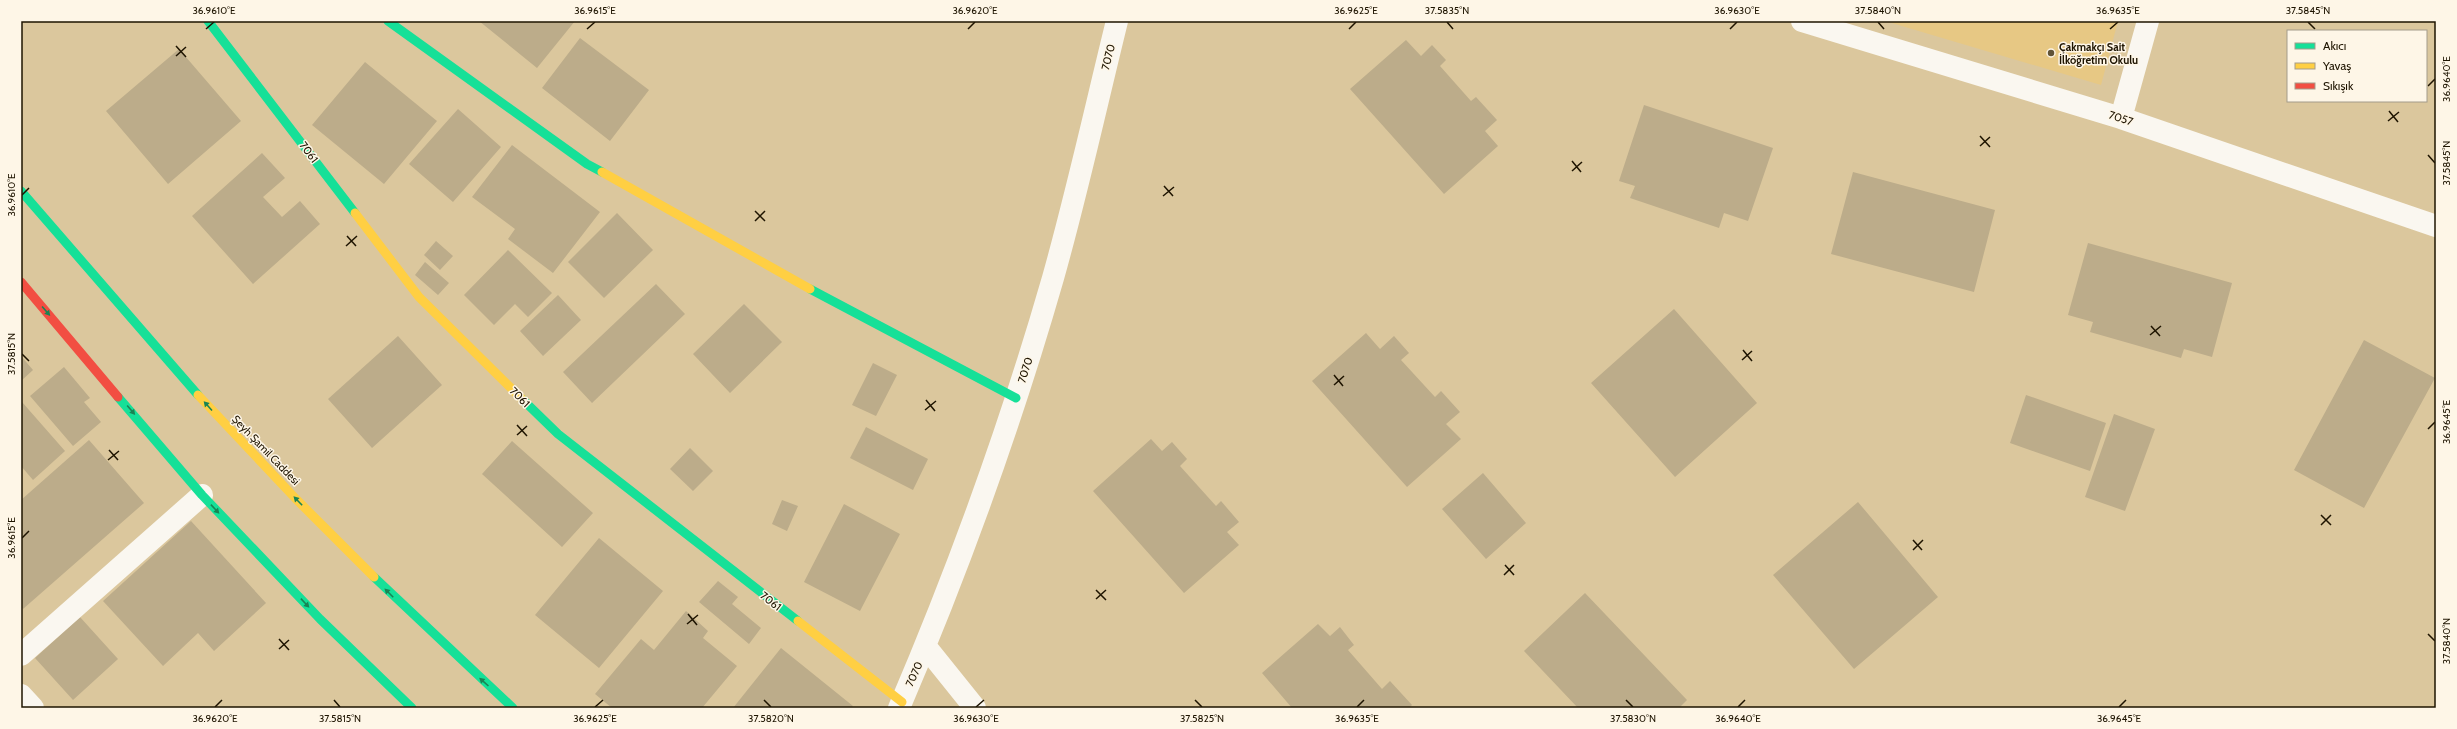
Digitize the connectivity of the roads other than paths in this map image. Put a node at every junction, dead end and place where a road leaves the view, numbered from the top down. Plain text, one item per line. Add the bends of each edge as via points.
1 (208, 21) edge
2 (388, 21) edge
3 (1117, 21) edge
4 (1802, 21) edge
5 (2148, 21) edge
6 (2121, 118) junction
7 (21, 191) edge
8 (2436, 226) edge
9 (21, 282) edge
10 (1016, 398) junction
11 (202, 495) junction
12 (926, 647) junction
13 (21, 655) edge
14 (21, 696) edge
15 (901, 705) edge
16 (33, 708) edge
17 (412, 708) edge
18 (513, 708) edge
19 (975, 708) edge

1 - 15 street, 7061 via 419,297 558,434
2 - 10 street via 587,164 790,278
3 - 10 street, 7070 via 1053,277
4 - 6 street, 7057
5 - 6 street
6 - 8 street, 7057
18 -> 7 street, Şeyh Şamil Caddesi via 413,617 236,437
9 -> 11 street
10 - 12 street, 7070
11 - 13 street
11 -> 17 street via 320,619
12 - 15 street, 7070
12 - 19 street
14 - 16 street

